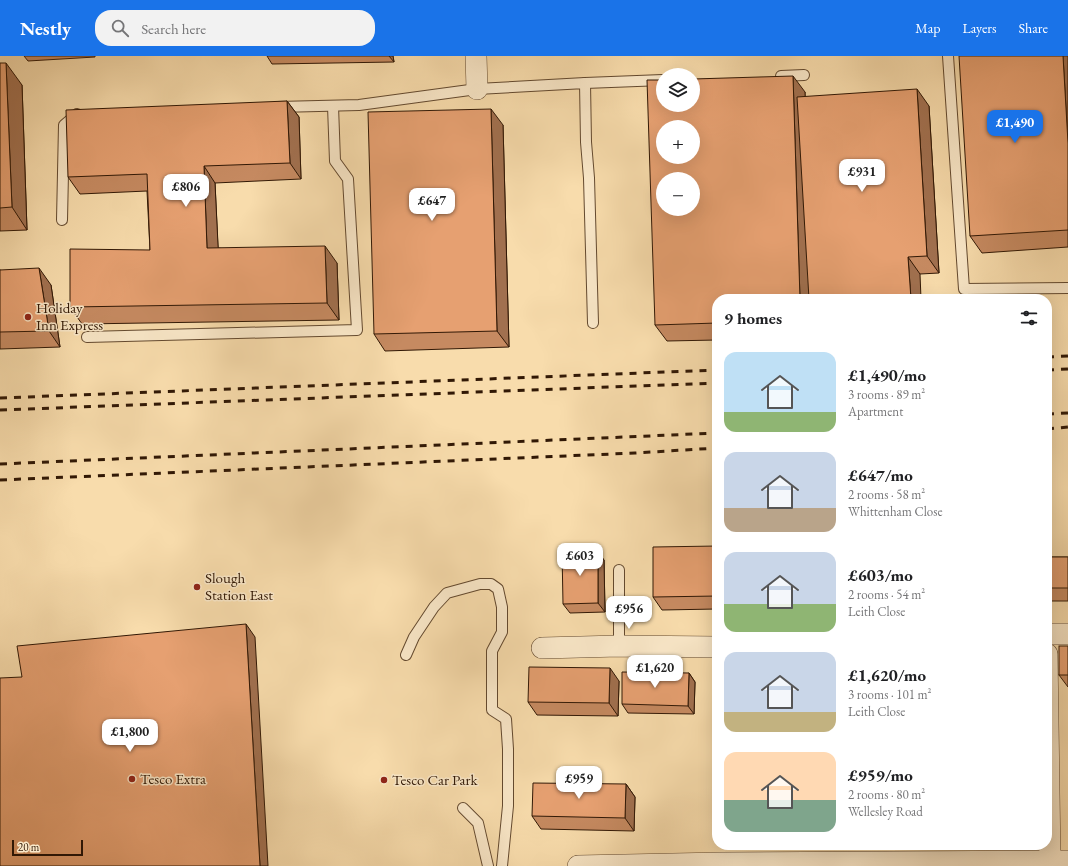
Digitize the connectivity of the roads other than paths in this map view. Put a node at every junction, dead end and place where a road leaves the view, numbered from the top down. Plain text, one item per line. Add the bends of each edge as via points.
1 (476, 56) edge
2 (948, 56) edge
3 (804, 75) dead end
4 (773, 76) edge
5 (656, 80) edge
6 (586, 84) junction
7 (477, 88) junction
8 (333, 106) junction
9 (269, 108) edge
10 (86, 113) edge
11 (62, 220) dead end
12 (1068, 288) edge
13 (593, 323) dead end
14 (87, 338) dead end
15 (619, 570) dead end
16 (1052, 634) edge
17 (1068, 634) edge
18 (619, 646) junction
19 (712, 646) edge
20 (542, 648) dead end
21 (406, 655) dead end
22 (1052, 740) edge
23 (462, 808) dead end
24 (720, 854) edge
25 (1059, 861) edge
26 (488, 866) edge
27 (502, 866) edge
28 (578, 866) edge

1 - 7 street
2 - 12 lane via 964,289
3 - 4 lane
5 - 6 lane
6 - 7 lane
6 - 13 lane
7 - 8 lane via 359,105
8 - 9 lane
8 - 14 lane via 336,160 348,179 357,330
10 - 11 lane via 78,113 64,125
15 - 18 lane
16 - 17 street
18 - 19 street
18 - 20 street
21 - 27 lane via 414,637 447,593 480,584 491,584 498,589 502,607 502,632 492,651 492,710 506,719 508,749 508,806
22 - 25 street
23 - 26 lane via 478,823
24 - 25 street
24 - 28 street

